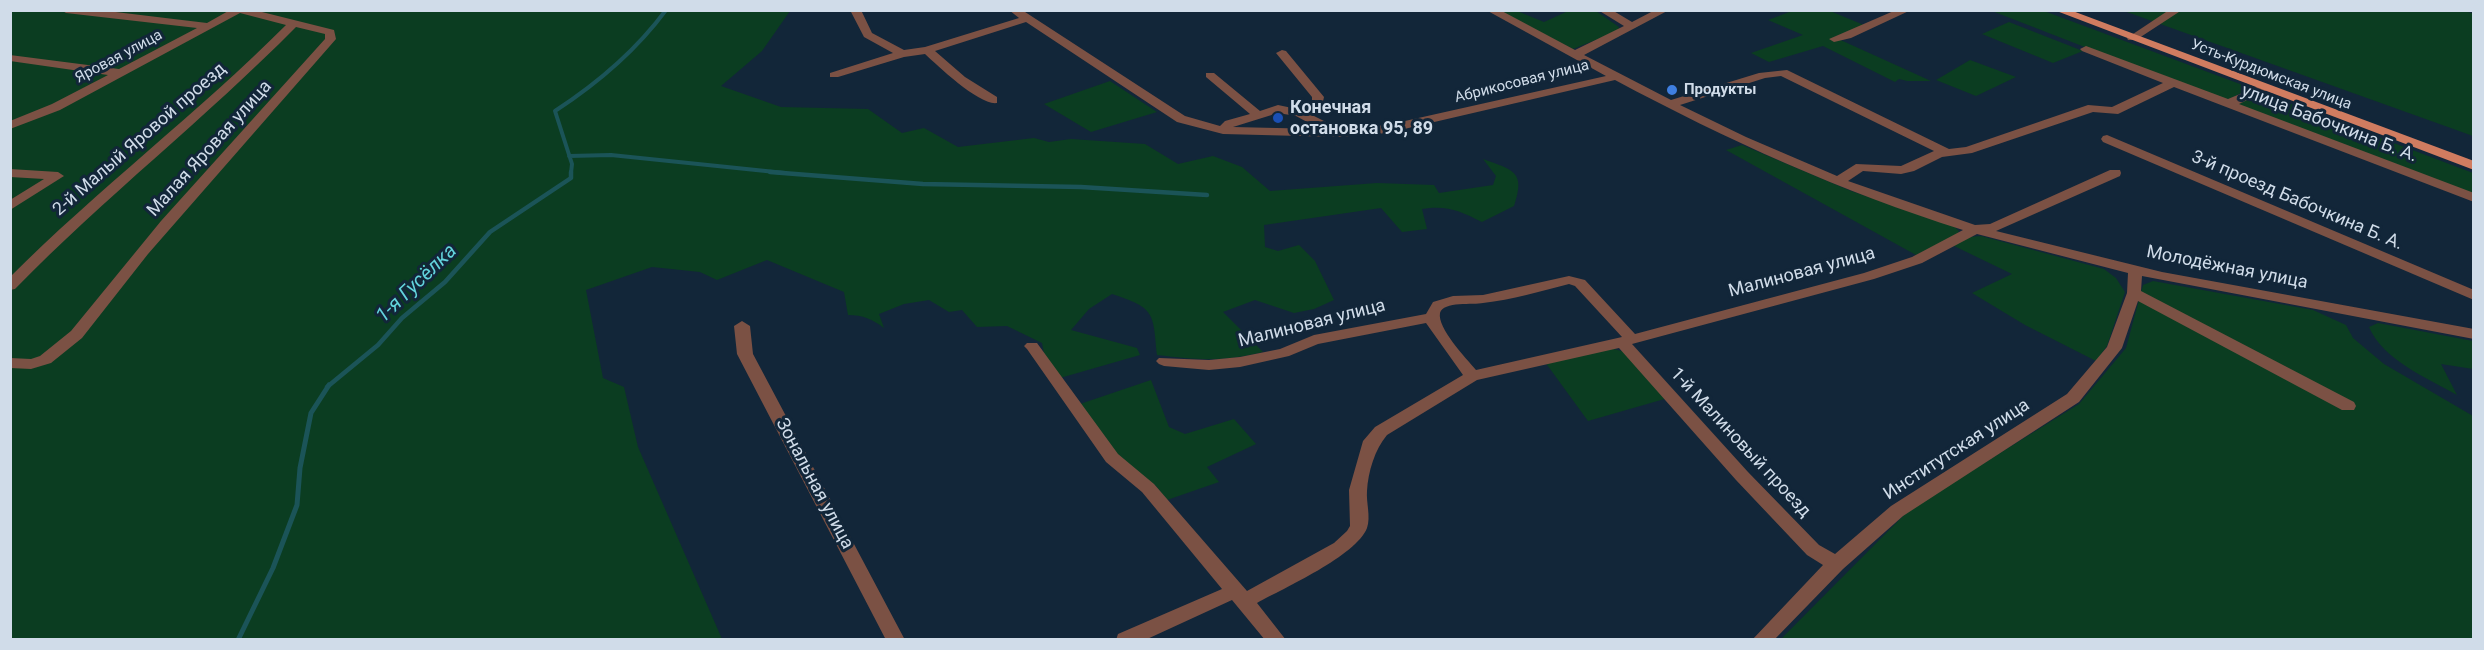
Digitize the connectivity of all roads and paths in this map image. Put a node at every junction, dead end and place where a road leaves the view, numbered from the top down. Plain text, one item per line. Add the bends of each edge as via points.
1 (66, 10) edge
2 (238, 10) edge
3 (855, 10) edge
4 (1014, 10) edge
5 (1491, 10) edge
6 (1603, 10) edge
7 (1664, 10) edge
8 (1906, 10) edge
9 (2059, 10) edge
10 (2177, 10) edge
11 (1026, 19) junction
12 (294, 23) junction
13 (1631, 26) junction
14 (209, 27) junction
15 (2132, 38) junction
16 (1834, 39) dead end
17 (927, 50) junction
18 (2086, 50) dead end
19 (1282, 53) dead end
20 (902, 54) junction
21 (1575, 55) junction
22 (10, 58) edge
23 (122, 73) junction
24 (834, 75) dead end
25 (1210, 75) dead end
26 (1615, 77) junction
27 (2172, 83) junction
28 (2263, 88) junction
29 (993, 100) dead end
30 (2228, 104) junction
31 (1669, 105) junction
32 (1299, 113) junction
33 (1257, 114) junction
34 (13, 123) edge
35 (1223, 130) junction
36 (1331, 133) junction
37 (2106, 139) dead end
38 (1946, 152) junction
39 (2474, 166) edge
40 (2115, 172) dead end
41 (10, 173) edge
42 (1839, 181) junction
43 (2474, 198) edge
44 (10, 206) edge
45 (1976, 230) junction
46 (2135, 270) junction
47 (10, 286) edge
48 (2134, 293) junction
49 (2474, 296) edge
50 (1432, 318) junction
51 (742, 326) dead end
52 (2474, 334) edge
53 (1627, 340) junction
54 (1032, 346) dead end
55 (1164, 361) dead end
56 (10, 363) edge
57 (1472, 376) junction
58 (2348, 406) dead end
59 (1836, 564) junction
60 (1240, 596) junction
61 (896, 639) edge
62 (1125, 639) edge
63 (1277, 639) edge
64 (1761, 639) edge

1 - 14 street
2 - 12 street, Малая Яровая улица
2 - 14 street, Яровая улица
3 - 20 street via 868,35
4 - 11 street, Абрикосовая улица
5 - 21 street, Молодёжная улица
6 - 13 street
7 - 13 street
8 - 16 street
9 - 15 main road, Усть-Курдюмская улица
10 - 15 street
11 - 17 street
11 - 35 street, Абрикосовая улица via 1181,120
12 - 47 street, 2-й Малый Яровой проезд via 248,69 62,233
12 - 56 street, Малая Яровая улица via 330,32 331,39 142,252 77,333 49,358 28,365
13 - 21 street
14 - 23 street, Яровая улица
15 - 28 main road, Усть-Курдюмская улица
17 - 20 street
17 - 29 street
18 - 27 street, улица Бабочкина Б. А.
19 - 32 street via 1318,96 1318,103
20 - 24 street
21 - 26 street, Молодёжная улица
22 - 23 street
23 - 34 street, Яровая улица via 56,107
25 - 33 street
26 - 31 street, Молодёжная улица
26 - 36 street, Абрикосовая улица via 1411,124
27 - 30 street, улица Бабочкина Б. А.
27 - 38 street via 2114,111 2092,108 1968,150
28 - 30 street
28 - 39 main road, Усть-Курдюмская улица
30 - 43 street, улица Бабочкина Б. А.
31 - 38 street via 1783,72
31 - 42 street, Молодёжная улица
32 - 33 street via 1278,110
32 - 36 street
33 - 35 street
35 - 36 street, Абрикосовая улица
37 - 49 street, 3-й проезд Бабочкина Б. А.
38 - 42 street via 1902,170 1861,167
40 - 45 street via 1992,228
41 - 44 street via 58,176
42 - 45 street, Молодёжная улица
45 - 46 street, Молодёжная улица
45 - 53 street, Малиновая улица via 1917,260 1879,273
46 - 48 street, Институтская улица
46 - 52 street, Молодёжная улица
48 - 58 street
48 - 59 street, Институтская улица via 2114,348 2073,398 1897,511
50 - 53 street via 1438,305 1453,300 1483,299 1569,280 1580,283
50 - 55 street, Малиновая улица via 1314,340 1284,353 1240,362 1209,365
50 - 57 street
51 - 61 street, Зональная улица via 746,354
53 - 57 street, Малиновая улица
53 - 59 street, 1-й Малиновый проезд via 1758,493 1813,550
54 - 60 street via 1112,458 1148,488
57 - 60 street, Малиновая улица via 1381,431 1369,445 1359,490 1359,526 1353,536 1340,548
59 - 64 street, Институтская улица
60 - 62 street, Малиновая улица
60 - 63 street

